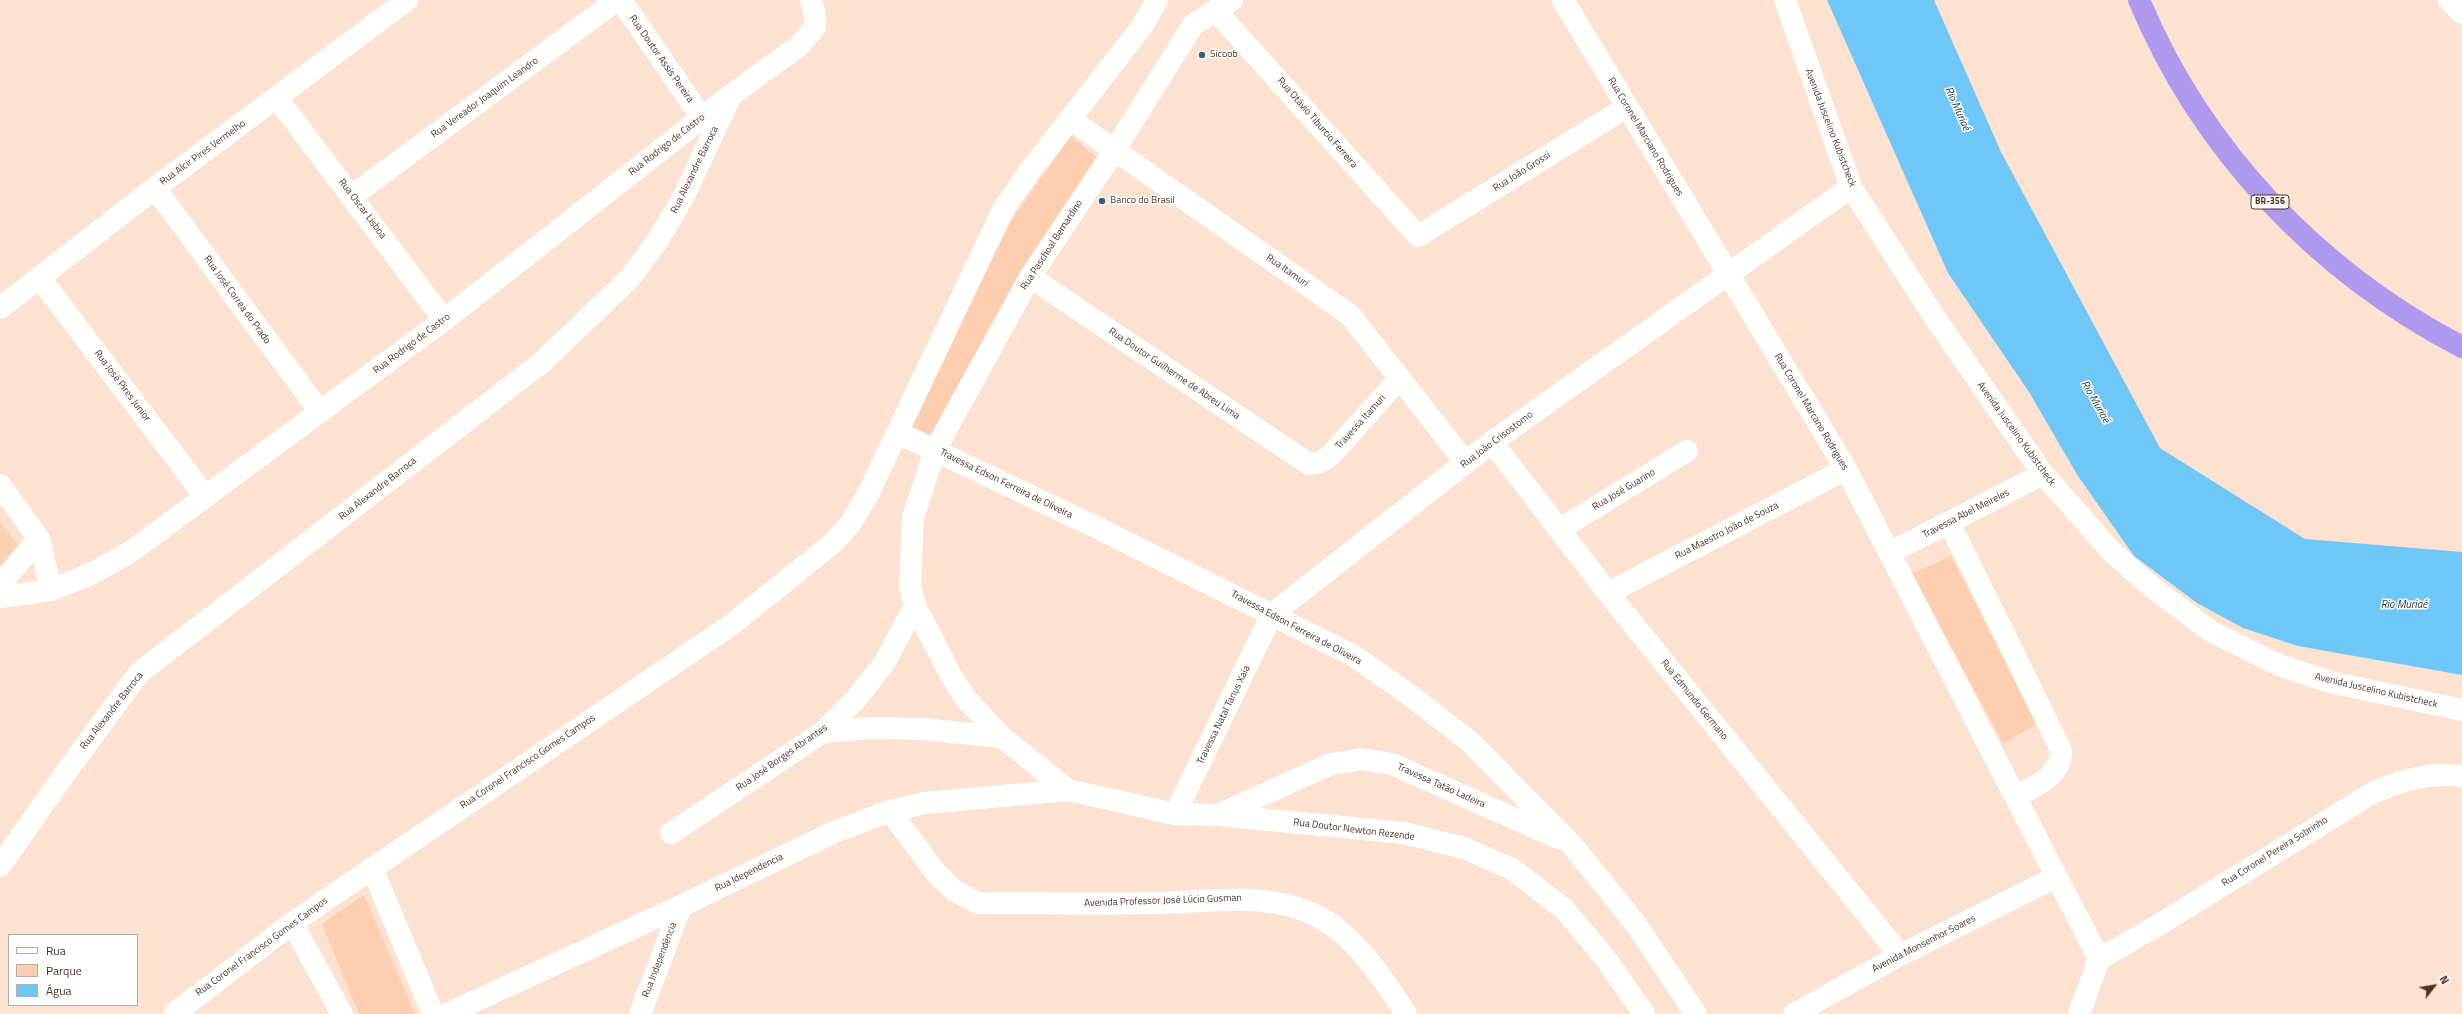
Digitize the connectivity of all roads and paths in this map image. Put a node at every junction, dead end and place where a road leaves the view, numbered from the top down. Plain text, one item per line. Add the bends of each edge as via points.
1 (407, 0) edge
2 (617, 0) edge
3 (621, 0) edge
4 (811, 0) edge
5 (1157, 0) edge
6 (1563, 0) edge
7 (1784, 0) edge
8 (2139, 0) edge
9 (2449, 0) edge
10 (1217, 4) edge
11 (2462, 13) edge
12 (731, 95) junction
13 (277, 98) junction
14 (1627, 107) junction
15 (702, 118) junction
16 (1070, 119) junction
17 (1114, 151) junction
18 (1851, 187) junction
19 (155, 188) junction
20 (352, 196) junction
21 (1418, 236) joint
22 (1728, 274) junction
23 (40, 276) junction
24 (1030, 277) junction
25 (0, 308) edge
26 (444, 320) junction
27 (2462, 347) edge
28 (1399, 379) junction
29 (320, 412) junction
30 (898, 433) junction
31 (1492, 442) junction
32 (935, 450) junction
33 (1687, 451) dead end
34 (1320, 462) joint
35 (1466, 463) junction
36 (1846, 469) junction
37 (2043, 474) junction
38 (0, 485) edge
39 (205, 496) junction
40 (1949, 522) junction
41 (1560, 529) junction
42 (39, 539) junction
43 (1889, 553) junction
44 (0, 584) edge
45 (51, 590) junction
46 (1608, 592) junction
47 (0, 597) edge
48 (915, 605) junction
49 (1272, 614) junction
50 (2462, 710) edge
51 (823, 732) junction
52 (1002, 737) junction
53 (2462, 776) edge
54 (1068, 790) junction
55 (2016, 797) junction
56 (890, 811) junction
57 (1175, 814) junction
58 (1218, 815) junction
59 (671, 833) dead end
60 (1572, 845) junction
61 (0, 866) edge
62 (372, 868) junction
63 (2056, 877) junction
64 (681, 906) junction
65 (292, 923) junction
66 (1900, 955) junction
67 (2099, 959) junction
68 (174, 1014) edge
69 (342, 1014) edge
70 (433, 1014) edge
71 (447, 1014) edge
72 (640, 1014) edge
73 (1406, 1014) edge
74 (1644, 1014) edge
75 (1696, 1014) edge
76 (1794, 1014) edge
77 (2079, 1014) edge

1 - 13 street, Rua Alcir Pires Vermelho
2 - 20 street, Rua Vereador Joaquim Leandro
3 - 15 street, Rua Doutor Assis Pereira
4 - 12 street, Rua Rodrigo de Castro via 815,28 800,46
5 - 16 street via 1143,25
6 - 14 street, Rua Coronel Marciano Rodrigues
7 - 18 street, Avenida Juscelino Kubistcheck
8 - 27 highway, BR-356 via 2153,32 2196,109 2248,178 2301,235 2358,283 2430,331
9 - 11 street
10 - 17 street, Rua Paschoal Bernardino via 1193,25
10 - 21 street, Rua Otávio Tiburcio Ferreira
12 - 15 street, Rua Rodrigo de Castro
12 - 61 street, Rua Alexandre Barroca via 684,198 656,243 629,279 541,362 139,673
13 - 19 street, Rua Alcir Pires Vermelho
13 - 20 street, Rua Oscar Lisboa
14 - 21 street, Rua João Grossi
14 - 22 street, Rua Coronel Marciano Rodrigues
15 - 26 street, Rua Rodrigo de Castro
16 - 17 street, Rua Itamuri
16 - 30 street via 1004,208
17 - 24 street, Rua Paschoal Bernardino
17 - 28 street, Rua Itamuri via 1350,315
18 - 22 street, Rua João Crisostomo
18 - 37 street, Avenida Juscelino Kubistcheck via 1935,318
19 - 23 street, Rua Alcir Pires Vermelho
19 - 29 street, Rua José Correa do Prado
20 - 26 street, Rua Oscar Lisboa
22 - 31 street, Rua João Crisostomo
22 - 36 street, Rua Coronel Marcano Rodrigues
23 - 25 street, Rua Alcir Pires Vermelho
23 - 39 street, Rua José Pires Junior
24 - 32 street, Rua Paschoal Bernardino
24 - 34 street, Rua Doutor Guilherme de Abreu Lima via 1297,457 1309,464
26 - 29 street, Rua Rodrigo de Castro
28 - 34 street, Travessa Itamuri via 1330,456
28 - 35 street, Rua Itamuri
29 - 39 street, Rua Rodrigo de Castro
30 - 32 street, Travessa Edson Ferreira de Oliveira
30 - 62 street, Rua Coronel Francisco Gomes Campos via 867,496 850,524 833,543 731,625
31 - 35 street, Rua João Crisostomo
31 - 41 street, Rua Edmundo Germano
32 - 48 street, Rua Paschoal Bernardino via 914,518 910,587
32 - 49 street, Travessa Edson Ferreira de Oliveira
33 - 41 street, Rua José Guarino
35 - 49 street, Rua João Crisostomo
36 - 43 street, Rua Coronel Marcano Rodrigues
36 - 46 street, Rua Maestro João de Souza
37 - 40 street, Travessa Abel Meireles
37 - 50 street, Avenida Juscelino Kubistcheck via 2113,553 2153,588 2212,632 2279,665 2330,682
38 - 42 street
39 - 45 street, Rua Rodrigo de Castro via 134,550 93,573
40 - 43 street, Travessa Abel Meireles
40 - 55 street via 2062,750 2062,760 2057,769 2047,779
41 - 46 street, Rua Edmundo Germano
42 - 44 street
42 - 45 street
43 - 55 street, Rua Coronel Marcano Rodrigues
45 - 47 street, Rua Rodrigo de Castro
46 - 66 street, Rua Edmundo Germano
48 - 51 street, Rua José Borges Abrantes via 885,662 856,699
48 - 52 street, Rua Paschoal Bernardino via 966,699
49 - 57 street, Travessa Natal Tanus Xaia
49 - 60 street, Travessa Edson Ferreira de Oliveira via 1354,656 1411,696 1469,741
51 - 52 street via 871,728 922,729
51 - 59 street, Rua José Borges Abrantes
52 - 54 street, Rua Paschoal Bernardino
53 - 67 street, Rua Coronel Pereira Sobrinho via 2413,779 2391,784 2368,795
54 - 56 street, Rua Idependencia via 924,803
54 - 57 street, Rua Doutor Newton Rezende
55 - 63 street, Rua Coronel Marcano Rodrigues
56 - 64 street, Rua Idependencia via 832,833
56 - 73 street, Avenida Professor José Lúcio Gusman via 936,873 955,891 978,903 1161,903 1245,898 1294,907 1316,916 1352,942
57 - 58 street, Rua Doutor Newton Rezende
58 - 60 street, Travessa Tatão Ladeira via 1331,764 1362,759 1392,764
58 - 74 street, Rua Doutor Newton Rezende via 1404,833 1464,848 1512,869 1564,909 1606,959
60 - 75 street, Travessa Edson Ferreira de Oliveira via 1635,923
62 - 65 street, Rua Coronel Francisco Gomes Campos
62 - 70 street
63 - 66 street, Avenida Monsenhor Soares
63 - 67 street, Rua Coronel Marcano Rodrigues
64 - 71 street, Rua Idependencia
64 - 72 street, Rua Independência
65 - 68 street, Rua Coronel Francisco Gomes Campos
65 - 69 street
66 - 76 street, Avenida Monsenhor Soares
67 - 77 street

